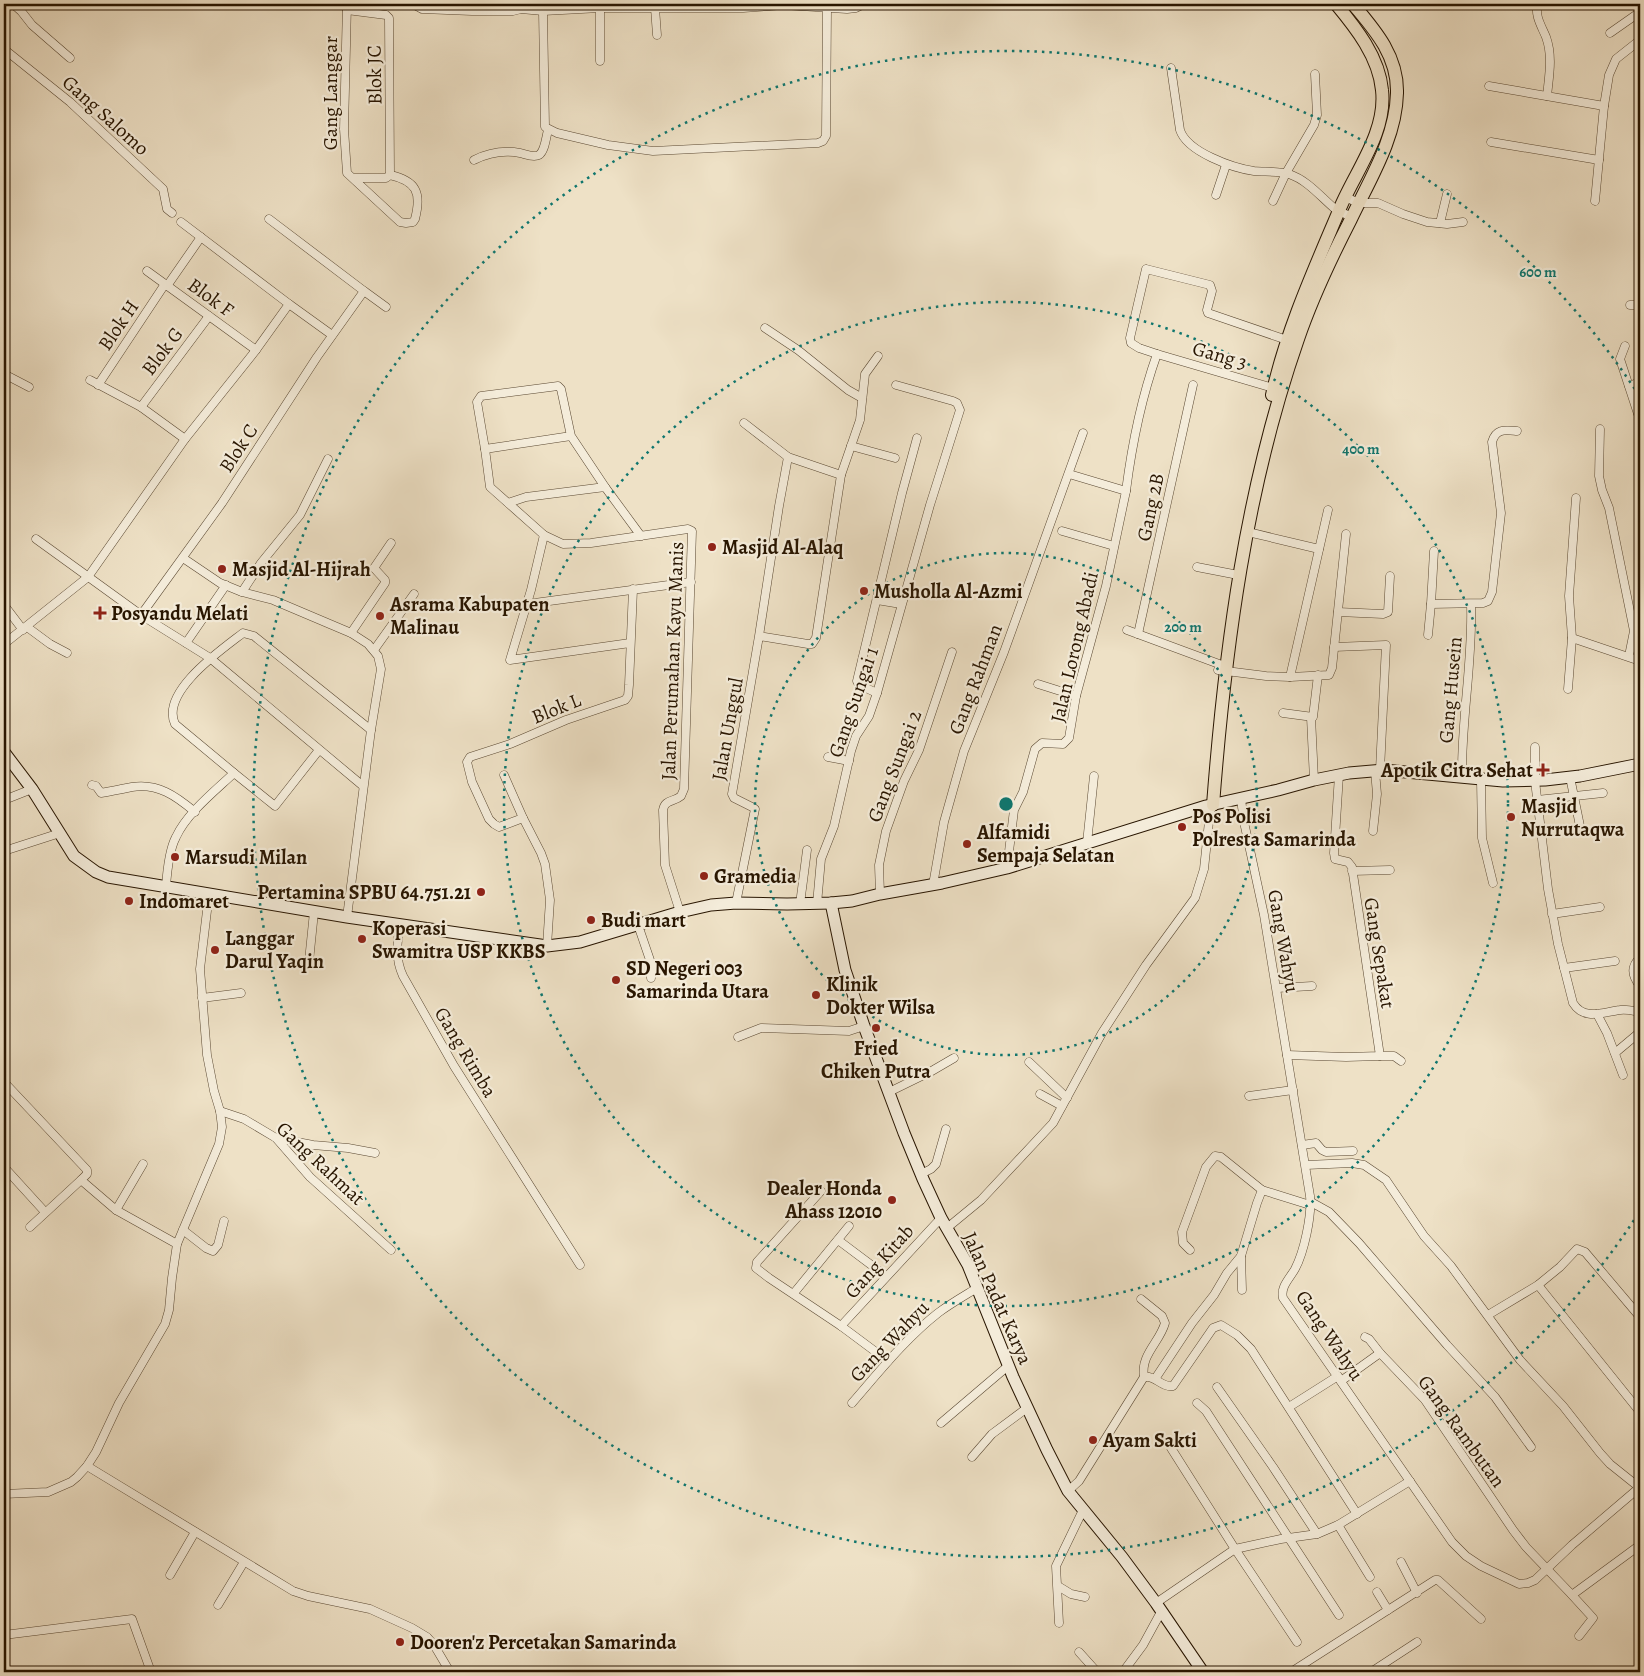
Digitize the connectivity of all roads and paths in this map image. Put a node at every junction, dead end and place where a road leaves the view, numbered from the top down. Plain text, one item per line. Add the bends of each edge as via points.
1 (13, 4) edge
2 (413, 4) edge
3 (864, 4) edge
4 (1336, 4) edge
5 (1353, 4) edge
6 (1538, 4) edge
7 (631, 6) edge
8 (744, 6) edge
9 (347, 7) edge
10 (518, 8) edge
11 (600, 8) junction
12 (655, 8) junction
13 (827, 8) junction
14 (543, 11) junction
15 (1640, 12) edge
16 (1610, 33) dead end
17 (657, 35) dead end
18 (1640, 40) edge
19 (4, 49) edge
20 (70, 58) dead end
21 (600, 61) dead end
22 (1171, 68) dead end
23 (1315, 74) dead end
24 (1489, 86) dead end
25 (1547, 96) junction
26 (1604, 106) junction
27 (548, 130) junction
28 (1491, 142) dead end
29 (474, 160) dead end
30 (1599, 160) junction
31 (1226, 165) junction
32 (1286, 172) junction
33 (390, 174) junction
34 (354, 178) junction
35 (1447, 194) dead end
36 (1216, 195) dead end
37 (1346, 197) junction
38 (1595, 200) dead end
39 (1273, 201) dead end
40 (1359, 203) junction
41 (1338, 211) junction
42 (172, 213) dead end
43 (1352, 217) junction
44 (269, 218) dead end
45 (181, 222) dead end
46 (1463, 222) dead end
47 (1440, 223) junction
48 (202, 237) junction
49 (147, 271) dead end
50 (166, 285) junction
51 (362, 293) junction
52 (289, 304) junction
53 (1630, 305) dead end
54 (1640, 305) edge
55 (386, 306) dead end
56 (209, 316) junction
57 (765, 328) dead end
58 (332, 336) junction
59 (1287, 340) junction
60 (1625, 346) dead end
61 (256, 350) junction
62 (1157, 354) junction
63 (878, 356) dead end
64 (4, 374) edge
65 (90, 380) dead end
66 (1640, 382) edge
67 (98, 385) junction
68 (896, 385) dead end
69 (1193, 386) dead end
70 (1629, 386) junction
71 (29, 387) dead end
72 (1274, 388) junction
73 (862, 398) junction
74 (141, 407) junction
75 (1640, 420) edge
76 (744, 423) dead end
77 (1600, 428) dead end
78 (1517, 431) dead end
79 (1083, 433) dead end
80 (571, 436) junction
81 (917, 438) dead end
82 (185, 440) junction
83 (851, 446) junction
84 (485, 449) junction
85 (788, 457) junction
86 (895, 458) dead end
87 (328, 459) dead end
88 (841, 474) junction
89 (1069, 474) junction
90 (605, 487) junction
91 (1126, 491) junction
92 (1576, 498) dead end
93 (508, 502) junction
94 (1328, 510) dead end
95 (1062, 531) dead end
96 (1248, 532) junction
97 (1346, 534) dead end
98 (544, 535) junction
99 (641, 536) junction
100 (36, 539) dead end
101 (391, 543) dead end
102 (1114, 546) junction
103 (1319, 548) junction
104 (1434, 552) dead end
105 (183, 558) junction
106 (1197, 567) dead end
107 (1233, 574) junction
108 (1390, 576) dead end
109 (88, 577) junction
110 (691, 582) junction
111 (226, 586) junction
112 (633, 589) junction
113 (242, 592) junction
114 (414, 594) dead end
115 (877, 600) junction
116 (527, 604) junction
117 (901, 604) junction
118 (1431, 604) junction
119 (1471, 604) junction
120 (4, 605) edge
121 (1338, 612) junction
122 (141, 615) junction
123 (25, 628) junction
124 (1127, 630) dead end
125 (351, 633) junction
126 (1138, 634) junction
127 (1428, 634) dead end
128 (759, 636) junction
129 (1572, 638) junction
130 (186, 643) junction
131 (630, 643) junction
132 (4, 644) edge
133 (1334, 647) junction
134 (374, 650) junction
135 (952, 652) dead end
136 (67, 653) dead end
137 (1629, 656) junction
138 (210, 658) junction
139 (1640, 661) edge
140 (1221, 668) junction
141 (1321, 676) junction
142 (1290, 677) junction
143 (1038, 684) dead end
144 (1568, 689) dead end
145 (877, 693) junction
146 (1076, 696) junction
147 (1283, 713) dead end
148 (1311, 717) junction
149 (371, 730) junction
150 (1535, 747) dead end
151 (319, 750) junction
152 (4, 752) edge
153 (828, 757) dead end
154 (849, 761) junction
155 (1640, 764) edge
156 (1378, 770) junction
157 (234, 773) junction
158 (504, 775) dead end
159 (1340, 775) junction
160 (1094, 776) dead end
161 (1570, 777) junction
162 (1462, 778) junction
163 (1314, 780) junction
164 (1481, 780) junction
165 (1535, 781) junction
166 (92, 785) dead end
167 (363, 786) junction
168 (32, 789) junction
169 (1602, 793) dead end
170 (1574, 796) junction
171 (1241, 799) junction
172 (4, 800) edge
173 (1537, 800) junction
174 (1210, 808) junction
175 (195, 812) junction
176 (522, 818) junction
177 (1580, 826) dead end
178 (1373, 831) dead end
179 (60, 833) junction
180 (1087, 843) junction
181 (807, 850) dead end
182 (4, 851) edge
183 (1007, 868) junction
184 (1390, 870) dead end
185 (1352, 872) junction
186 (1493, 883) dead end
187 (932, 885) junction
188 (166, 887) junction
189 (208, 894) junction
190 (880, 894) junction
191 (736, 903) junction
192 (831, 903) junction
193 (800, 904) junction
194 (817, 904) junction
195 (1600, 907) dead end
196 (314, 912) junction
197 (680, 912) junction
198 (1552, 914) junction
199 (347, 917) junction
200 (400, 925) junction
201 (638, 925) junction
202 (547, 946) junction
203 (1640, 958) edge
204 (309, 961) dead end
205 (1614, 962) dead end
206 (1564, 968) junction
207 (651, 978) dead end
208 (1312, 986) dead end
209 (1640, 986) edge
210 (1277, 988) junction
211 (241, 994) dead end
212 (202, 998) junction
213 (1640, 1012) edge
214 (1597, 1014) junction
215 (864, 1026) junction
216 (1640, 1032) edge
217 (738, 1037) dead end
218 (1615, 1053) junction
219 (1287, 1055) junction
220 (1380, 1056) junction
221 (954, 1058) dead end
222 (1401, 1061) dead end
223 (1029, 1062) dead end
224 (1623, 1075) dead end
225 (4, 1082) edge
226 (1293, 1090) junction
227 (889, 1092) junction
228 (1040, 1094) dead end
229 (1249, 1096) dead end
230 (1066, 1098) junction
231 (1062, 1106) junction
232 (220, 1111) junction
233 (946, 1130) dead end
234 (276, 1138) junction
235 (1302, 1145) junction
236 (1353, 1151) dead end
237 (375, 1153) dead end
238 (143, 1164) dead end
239 (1306, 1166) junction
240 (4, 1167) edge
241 (921, 1174) junction
242 (81, 1180) junction
243 (1262, 1190) junction
244 (821, 1191) dead end
245 (1310, 1203) junction
246 (116, 1210) junction
247 (45, 1212) junction
248 (224, 1221) dead end
249 (944, 1223) junction
250 (30, 1226) dead end
251 (849, 1226) dead end
252 (183, 1230) junction
253 (838, 1240) junction
254 (177, 1244) junction
255 (392, 1250) dead end
256 (1190, 1250) dead end
257 (1241, 1256) junction
258 (580, 1264) dead end
259 (886, 1276) junction
260 (1538, 1284) junction
261 (977, 1288) junction
262 (1242, 1290) dead end
263 (794, 1293) junction
264 (1141, 1299) dead end
265 (1488, 1315) junction
266 (1640, 1317) edge
267 (841, 1326) junction
268 (1365, 1337) dead end
269 (1380, 1353) junction
270 (888, 1361) junction
271 (1008, 1366) junction
272 (1144, 1377) junction
273 (1339, 1378) junction
274 (1155, 1379) junction
275 (1217, 1387) dead end
276 (852, 1403) dead end
277 (1197, 1403) dead end
278 (1289, 1407) junction
279 (1027, 1408) junction
280 (1640, 1412) edge
281 (941, 1423) dead end
282 (1531, 1447) dead end
283 (1171, 1448) dead end
284 (972, 1456) dead end
285 (87, 1466) junction
286 (1410, 1481) junction
287 (1640, 1488) edge
288 (1068, 1491) junction
289 (4, 1494) edge
290 (1083, 1510) junction
291 (1357, 1514) junction
292 (1338, 1526) junction
293 (195, 1532) junction
294 (1317, 1534) junction
295 (1290, 1539) junction
296 (1640, 1545) edge
297 (1235, 1549) junction
298 (244, 1562) junction
299 (1401, 1562) dead end
300 (1547, 1567) junction
301 (170, 1575) dead end
302 (1370, 1577) dead end
303 (1058, 1586) junction
304 (1376, 1592) dead end
305 (1417, 1593) junction
306 (1572, 1595) junction
307 (1085, 1597) dead end
308 (218, 1605) dead end
309 (1159, 1608) junction
310 (1388, 1610) junction
311 (1339, 1615) dead end
312 (1481, 1618) dead end
313 (1059, 1624) dead end
314 (4, 1635) edge
315 (1579, 1636) dead end
316 (1297, 1642) dead end
317 (1417, 1642) dead end
318 (1079, 1652) dead end
319 (151, 1672) edge
320 (450, 1672) edge
321 (1097, 1672) edge
322 (1123, 1672) edge
323 (1202, 1672) edge
324 (1291, 1672) edge
325 (1371, 1672) edge

1 - 20 street
2 - 10 street via 422,8 472,11
3 - 13 street via 847,9
4 - 37 main road via 1363,38 1378,70 1382,88 1381,116
5 - 40 main road via 1377,32 1388,52 1396,74 1397,93 1393,123 1383,153
6 - 25 street via 1537,13 1550,47
7 - 11 street
7 - 12 street
8 - 12 street
8 - 13 street
9 - 33 street, Blok JC via 389,18
9 - 34 street, Gang Langgar via 344,129 347,173
10 - 14 street
11 - 14 street
11 - 21 street
12 - 17 street
13 - 27 street via 826,136 821,142 653,151 608,145
14 - 27 street via 545,127
15 - 16 street
18 - 26 street via 1616,59 1610,70
19 - 42 street, Gang Salomo via 70,102 163,189 167,209
22 - 31 street via 1182,136 1191,145
23 - 32 street via 1317,115
24 - 25 street
25 - 26 street
26 - 30 street
27 - 29 street via 539,155 505,151
28 - 30 street
30 - 38 street
31 - 32 street via 1253,171
31 - 36 street
32 - 39 street
32 - 41 street via 1310,186
33 - 34 street via 386,178
33 - 34 street via 406,179 414,186 417,194 413,222 400,222
35 - 47 street
37 - 40 street
37 - 41 main road
40 - 43 main road
40 - 47 street via 1378,203 1411,217
41 - 43 street
41 - 59 main road
43 - 96 main road via 1327,266 1298,338 1264,452
44 - 51 street
45 - 48 street
46 - 47 street
48 - 50 street, Blok H
48 - 52 street
49 - 50 street, Blok F
50 - 56 street, Blok F
50 - 67 street, Blok H
51 - 55 street
51 - 58 street, Blok C
52 - 58 street
52 - 61 street
53 - 54 street
56 - 61 street, Blok F
56 - 74 street, Blok G
57 - 73 street
58 - 105 street, Blok C
59 - 62 street, Gang 3 via 1208,312 1210,285 1146,269 1130,338 1135,346
59 - 72 main road
60 - 70 street via 1620,360
61 - 82 street
62 - 72 street, Gang 3
62 - 91 street, Jalan Lorong Abadi via 1140,407
63 - 73 street via 865,374
64 - 71 street
65 - 67 street
66 - 70 street
67 - 74 street
68 - 117 street, Gang Sungai 1 via 953,401 960,410
69 - 126 street, Gang 2B
70 - 75 street
72 - 107 main road
73 - 83 street via 860,420
74 - 82 street
76 - 85 street
77 - 137 street via 1599,476 1609,508 1634,631
78 - 119 street via 1500,430 1492,442 1501,513 1492,592 1488,601
79 - 89 street, Gang Rahman
80 - 84 street
80 - 84 street via 561,390 556,386 481,396 477,402
80 - 90 street
81 - 115 street
82 - 109 street
83 - 86 street
83 - 88 street
84 - 93 street via 490,487
85 - 88 street
85 - 128 street, Jalan Unggul
87 - 113 street via 300,515
88 - 128 street via 816,638 808,644
89 - 91 street
89 - 187 street, Gang Rahman via 964,751 944,822
90 - 93 street
90 - 99 street
91 - 102 street, Jalan Lorong Abadi
92 - 129 street via 1569,596
93 - 98 street
94 - 103 street
95 - 102 street
96 - 103 street
96 - 140 main road
97 - 121 street
98 - 99 street, Jalan Perumahan Kayu Manis via 563,544
98 - 116 street
99 - 110 street, Jalan Perumahan Kayu Manis via 692,531
100 - 109 street
101 - 125 street via 374,568 384,583
102 - 146 street, Jalan Lorong Abadi
103 - 142 street
104 - 118 street
105 - 111 street
105 - 122 street, Blok C
106 - 107 street
107 - 140 main road
108 - 121 street via 1388,612
109 - 122 street
109 - 123 street
110 - 112 street
110 - 197 street, Jalan Perumahan Kayu Manis via 683,793 665,804 663,810 665,865
111 - 113 street
111 - 130 street
112 - 116 street
112 - 131 street
113 - 125 street via 273,600
114 - 134 street
115 - 117 street
115 - 145 street via 857,682
116 - 131 street via 510,660
117 - 145 street, Gang Sungai 1
118 - 119 street
118 - 127 street
119 - 162 street, Gang Husein via 1472,631 1461,747
120 - 123 street
121 - 133 street
122 - 130 street
123 - 132 street
123 - 136 street
124 - 126 street
125 - 134 street
126 - 140 street
128 - 191 street, Jalan Unggul via 732,794 755,810
129 - 137 street
129 - 144 street
130 - 138 street
131 - 176 street, Blok L via 629,685 625,700 470,756 468,766 472,782 489,819 499,827
133 - 141 street via 1331,672
133 - 156 street via 1386,645
134 - 149 street via 381,669
135 - 190 street, Gang Sungai 2 via 922,744 886,832 879,866
137 - 139 street
138 - 149 street via 243,633 250,634
138 - 151 street
138 - 157 street via 178,694 171,718 174,724
140 - 142 street
140 - 174 main road
141 - 142 street
141 - 148 street
143 - 146 street
145 - 154 street, Gang Sungai 1 via 869,716 856,736
146 - 183 street, Jalan Lorong Abadi via 1067,742 1042,743 1035,749 1023,792 1014,810
147 - 148 street
148 - 163 street
149 - 167 street
150 - 165 street
151 - 157 street via 275,806
151 - 167 street
152 - 168 street
153 - 154 street
154 - 194 street, Gang Sungai 1 via 834,826 821,859
155 - 161 street
156 - 159 street
156 - 162 street
156 - 178 street
157 - 175 street
158 - 176 street
159 - 163 street
159 - 185 street, Gang Sepakat via 1334,853 1337,860 1349,863
160 - 180 street
161 - 165 street
161 - 170 street
162 - 164 street
163 - 171 street
164 - 165 street
164 - 186 street via 1482,838
165 - 173 street
166 - 175 street via 101,793 148,786 172,794
167 - 199 street
168 - 172 street
168 - 179 street
169 - 170 street
170 - 173 street
170 - 177 street
171 - 174 street
171 - 210 street, Gang Wahyu
173 - 198 street
174 - 180 street
174 - 230 street, Gang Kitab via 1204,869 1195,898 1102,1033
175 - 188 street via 172,845
176 - 202 street via 545,864 550,900
179 - 182 street
179 - 188 street via 74,856 96,872
180 - 183 street
181 - 193 street
183 - 187 street
184 - 185 street
185 - 220 street, Gang Sepakat
187 - 190 street
188 - 189 street
189 - 196 street
189 - 212 street via 200,959
190 - 192 street
191 - 193 street
191 - 197 street
192 - 194 street
192 - 215 street, Jalan Padat Karya via 840,953
193 - 194 street
195 - 198 street
196 - 199 street
196 - 204 street
197 - 201 street
198 - 206 street
199 - 200 street
200 - 202 street
200 - 258 street, Gang Rimba via 398,962 403,976 454,1066
201 - 202 street via 580,942
201 - 207 street via 651,963
203 - 209 street via 1633,969
205 - 206 street
206 - 214 street via 1576,1007 1582,1013
208 - 210 street
210 - 219 street, Gang Wahyu
211 - 212 street
212 - 232 street via 207,1055
213 - 214 street via 1623,1009
214 - 218 street
215 - 217 street via 849,1031 761,1028
215 - 227 street, Jalan Padat Karya
216 - 218 street
218 - 224 street
219 - 220 street
219 - 226 street, Gang Wahyu
220 - 222 street via 1394,1056
221 - 227 street
223 - 230 street
225 - 242 street via 87,1170
226 - 229 street
226 - 235 street, Gang Wahyu
227 - 241 street, Jalan Padat Karya
228 - 231 street
230 - 231 street, Gang Kitab
231 - 249 street, Gang Kitab via 1048,1130 992,1190 968,1212
232 - 234 street, Gang Rahmat via 244,1119
232 - 252 street via 222,1128 219,1144
233 - 241 street via 936,1164
234 - 237 street
234 - 255 street, Gang Rahmat via 310,1177
235 - 236 street via 1316,1143 1331,1153
235 - 239 street, Gang Wahyu
238 - 246 street
239 - 245 street, Gang Wahyu
239 - 265 street via 1364,1164 1379,1174
240 - 247 street
241 - 249 street, Jalan Padat Karya
242 - 246 street
242 - 247 street
243 - 245 street
243 - 256 street via 1222,1157 1215,1156 1206,1167 1182,1232 1183,1243
243 - 257 street
244 - 263 street via 756,1265 763,1274
245 - 273 street, Gang Wahyu via 1305,1242 1282,1296
245 - 282 street via 1329,1212 1359,1243 1495,1397
246 - 254 street
247 - 250 street
248 - 252 street via 218,1245 213,1251
249 - 259 street, Gang Kitab
249 - 261 street, Jalan Padat Karya via 961,1249
251 - 253 street
252 - 254 street
253 - 259 street
253 - 263 street
254 - 285 street via 165,1324 118,1403 106,1434
257 - 262 street
257 - 274 street
259 - 267 street, Gang Kitab
260 - 265 street
260 - 266 street via 1577,1250 1585,1252
260 - 280 street
261 - 270 street, Gang Wahyu via 937,1314
261 - 271 street, Jalan Padat Karya
263 - 267 street
264 - 272 street via 1165,1320 1145,1362
265 - 287 street via 1520,1360 1563,1406 1600,1453
267 - 270 street
268 - 269 street, Gang Rambutan
269 - 273 street
269 - 300 street, Gang Rambutan via 1425,1400 1513,1530
270 - 276 street, Gang Wahyu
271 - 279 street, Jalan Padat Karya
271 - 281 street
272 - 274 street
272 - 288 street via 1079,1480
273 - 278 street
273 - 286 street, Gang Wahyu
274 - 278 street via 1168,1387 1173,1386 1213,1328 1221,1325 1252,1349
275 - 294 street
277 - 295 street via 1206,1411
278 - 291 street
279 - 284 street via 992,1434
279 - 288 street, Jalan Padat Karya
283 - 297 street
285 - 289 street via 71,1482 52,1491
285 - 293 street
286 - 291 street
286 - 300 street, Gang Wahyu via 1452,1542 1481,1566 1519,1584 1535,1580
287 - 300 street, Gang Wahyu
288 - 290 street, Jalan Padat Karya
290 - 303 street via 1056,1566
290 - 309 street, Jalan Padat Karya
291 - 292 street
292 - 294 street
292 - 302 street
293 - 298 street
293 - 301 street
294 - 295 street
295 - 297 street
295 - 311 street
296 - 306 street
297 - 309 street
297 - 316 street
298 - 308 street
298 - 320 street via 293,1591 370,1609 412,1628 427,1637
299 - 305 street
300 - 306 street, Gang Rambutan
303 - 307 street via 1071,1594
303 - 313 street
304 - 310 street
305 - 310 street
305 - 312 street via 1438,1580
306 - 315 street, Gang Rambutan via 1593,1618
309 - 322 street via 1143,1645
309 - 323 street, Jalan Padat Karya
310 - 324 street
314 - 319 street via 132,1619
317 - 325 street
318 - 321 street

